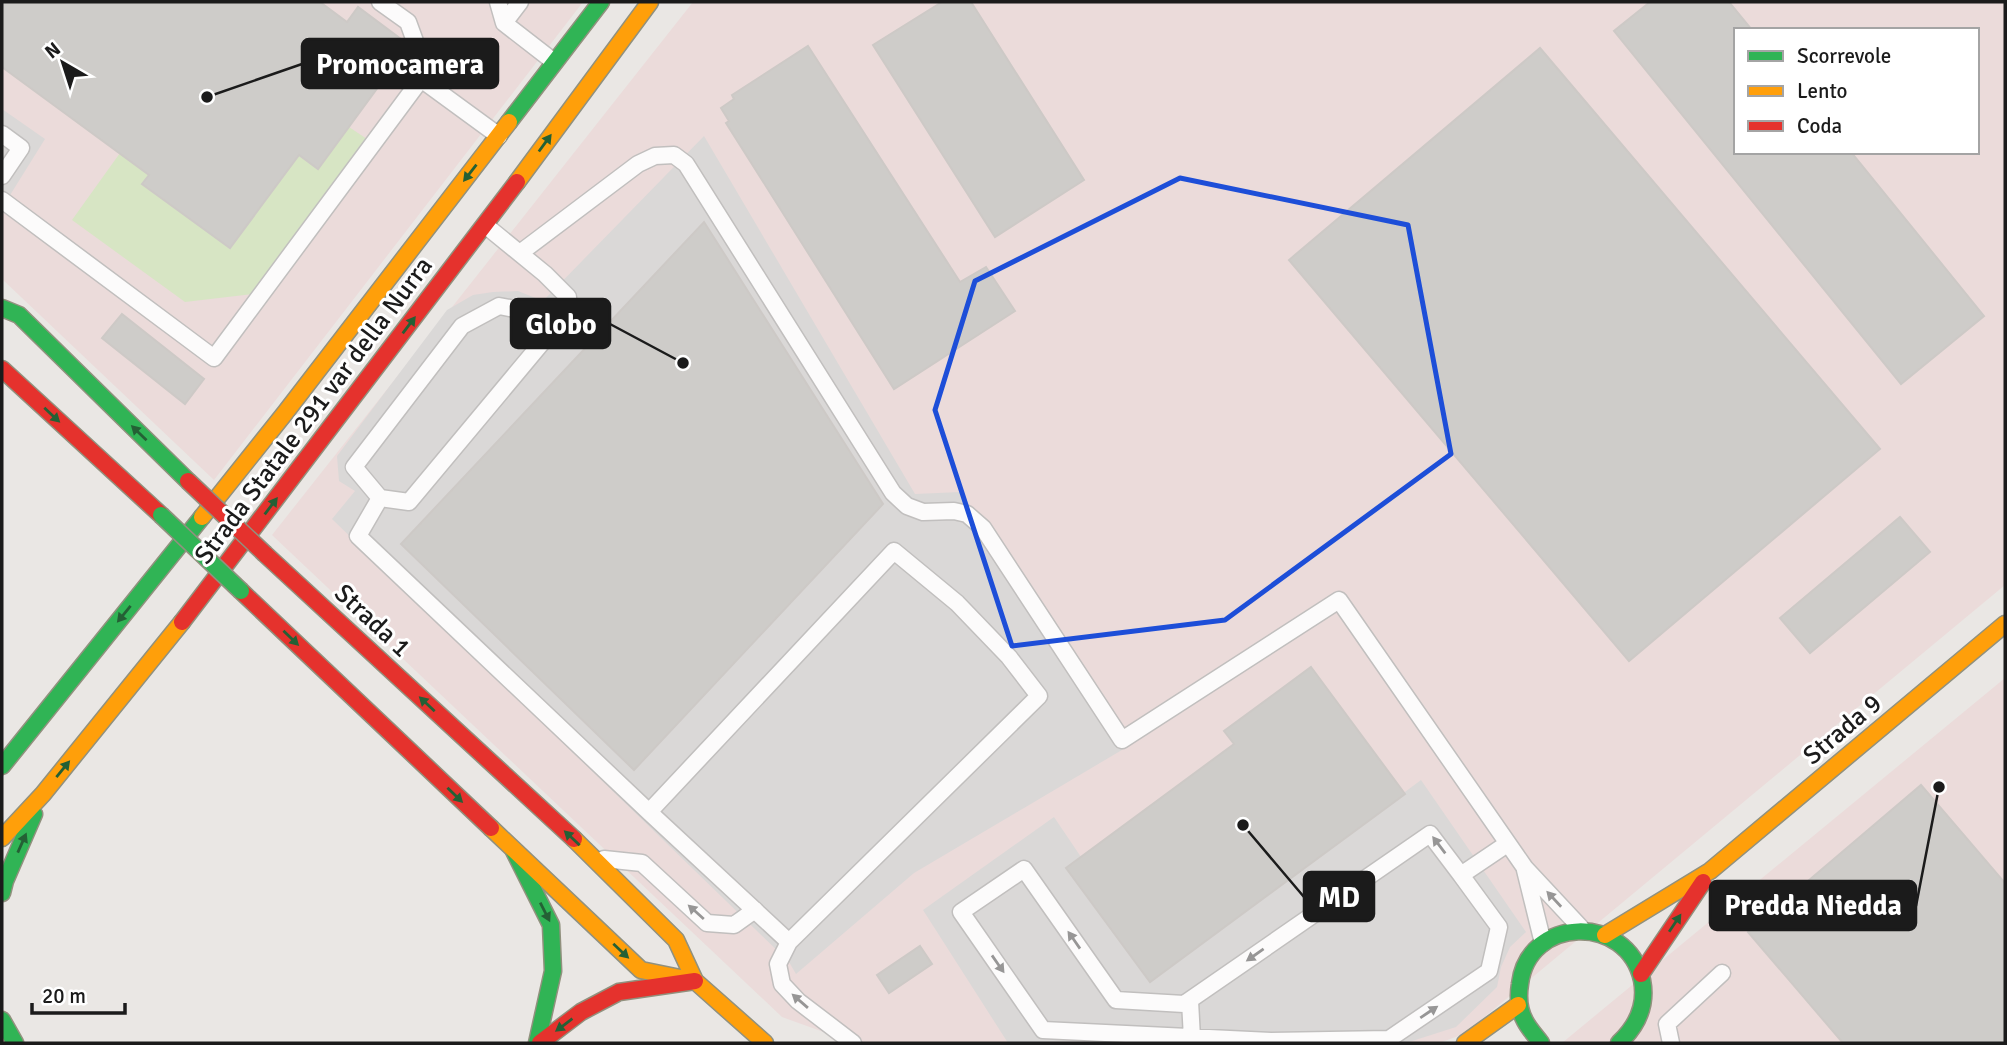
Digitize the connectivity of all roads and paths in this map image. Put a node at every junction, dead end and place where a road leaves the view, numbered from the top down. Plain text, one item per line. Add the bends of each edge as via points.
1 (380, 2) edge
2 (498, 2) edge
3 (520, 2) edge
4 (601, 2) edge
5 (650, 2) edge
6 (503, 23) junction
7 (554, 61) junction
8 (421, 79) junction
9 (2, 134) edge
10 (499, 136) junction
11 (2, 176) edge
12 (2, 200) edge
13 (485, 225) junction
14 (520, 253) junction
15 (2, 308) edge
16 (555, 327) junction
17 (2, 369) edge
18 (380, 498) junction
19 (2005, 624) edge
20 (31, 730) junction
21 (2, 746) edge
22 (2, 766) edge
23 (43, 794) junction
24 (649, 812) junction
25 (2, 838) edge
26 (1507, 844) junction
27 (514, 851) junction
28 (595, 859) junction
29 (1525, 868) junction
30 (1710, 871) junction
31 (1461, 875) junction
32 (2, 893) edge
33 (755, 910) junction
34 (1584, 930) junction
35 (1605, 936) junction
36 (789, 942) junction
37 (1543, 943) junction
38 (1722, 973) dead end
39 (1641, 974) junction
40 (695, 981) junction
41 (1190, 1000) junction
42 (1518, 1005) junction
43 (1640, 1017) junction
44 (2, 1020) edge
45 (1192, 1038) junction
46 (1648, 1040) dead end
47 (1252, 1042) edge
48 (1464, 1042) edge
49 (15, 1043) edge
50 (538, 1043) edge
51 (765, 1043) edge
52 (853, 1043) edge
53 (1541, 1043) edge
54 (1619, 1043) edge
55 (1671, 1043) edge

1 - 8 lane via 408,22 420,55
2 - 6 lane
3 - 6 lane
4 - 7 street, Strada Statale 291 var della Nurra
13 -> 5 street, Strada Statale 291 var della Nurra
6 - 7 lane
7 - 10 street, Strada Statale 291 var della Nurra
8 - 10 lane
8 - 12 lane via 214,358
9 - 11 lane via 21,148
10 -> 20 street, Strada Statale 291 var della Nurra
13 - 14 lane
23 -> 13 street, Strada Statale 291 var della Nurra via 200,599
14 - 16 lane via 568,296 568,309
14 - 26 lane via 638,164 654,156 674,155 686,164 893,493 907,506 923,512 967,514 984,528 1122,740 1339,600
28 -> 15 street, Strada 1, bridge via 265,554 19,315
16 - 18 lane via 409,502
16 - 18 lane via 541,314 499,306 462,327 354,467
17 -> 27 street, bridge
18 - 24 lane via 358,536
19 - 30 street, Strada 9
20 - 21 street
20 - 22 street, Strada Statale 291 var della Nurra
23 - 25 street, Strada Statale 291 var della Nurra
32 -> 23 street
24 - 33 lane
24 - 36 lane via 894,551 957,603 1039,696
26 - 29 lane
26 - 31 lane
27 -> 40 street via 641,970
27 -> 50 street via 551,925 553,971
33 -> 28 lane via 734,925 707,922 642,863
28 - 40 street, Strada 1 via 676,940
34 -> 29 lane
29 - 37 lane
30 - 35 street, Strada 9
39 -> 30 street, Strada 9
31 -> 41 lane via 1430,834
47 -> 31 lane via 1389,1039 1489,971 1499,928
33 - 36 lane
34 - 35 street
34 - 37 street via 1562,933
35 - 39 street via 1621,945
52 -> 36 lane via 782,985 778,964
37 - 42 street via 1521,970
38 - 55 lane via 1667,1024
39 - 43 street
40 -> 50 street via 619,992
40 - 51 street, Strada 1
41 - 45 lane
41 -> 45 lane via 1184,1004 1116,1000 1024,869 961,912 1043,1030
42 - 48 street
42 - 53 street via 1522,1020
43 - 46 street
43 - 54 street
44 - 49 street
45 - 47 lane

